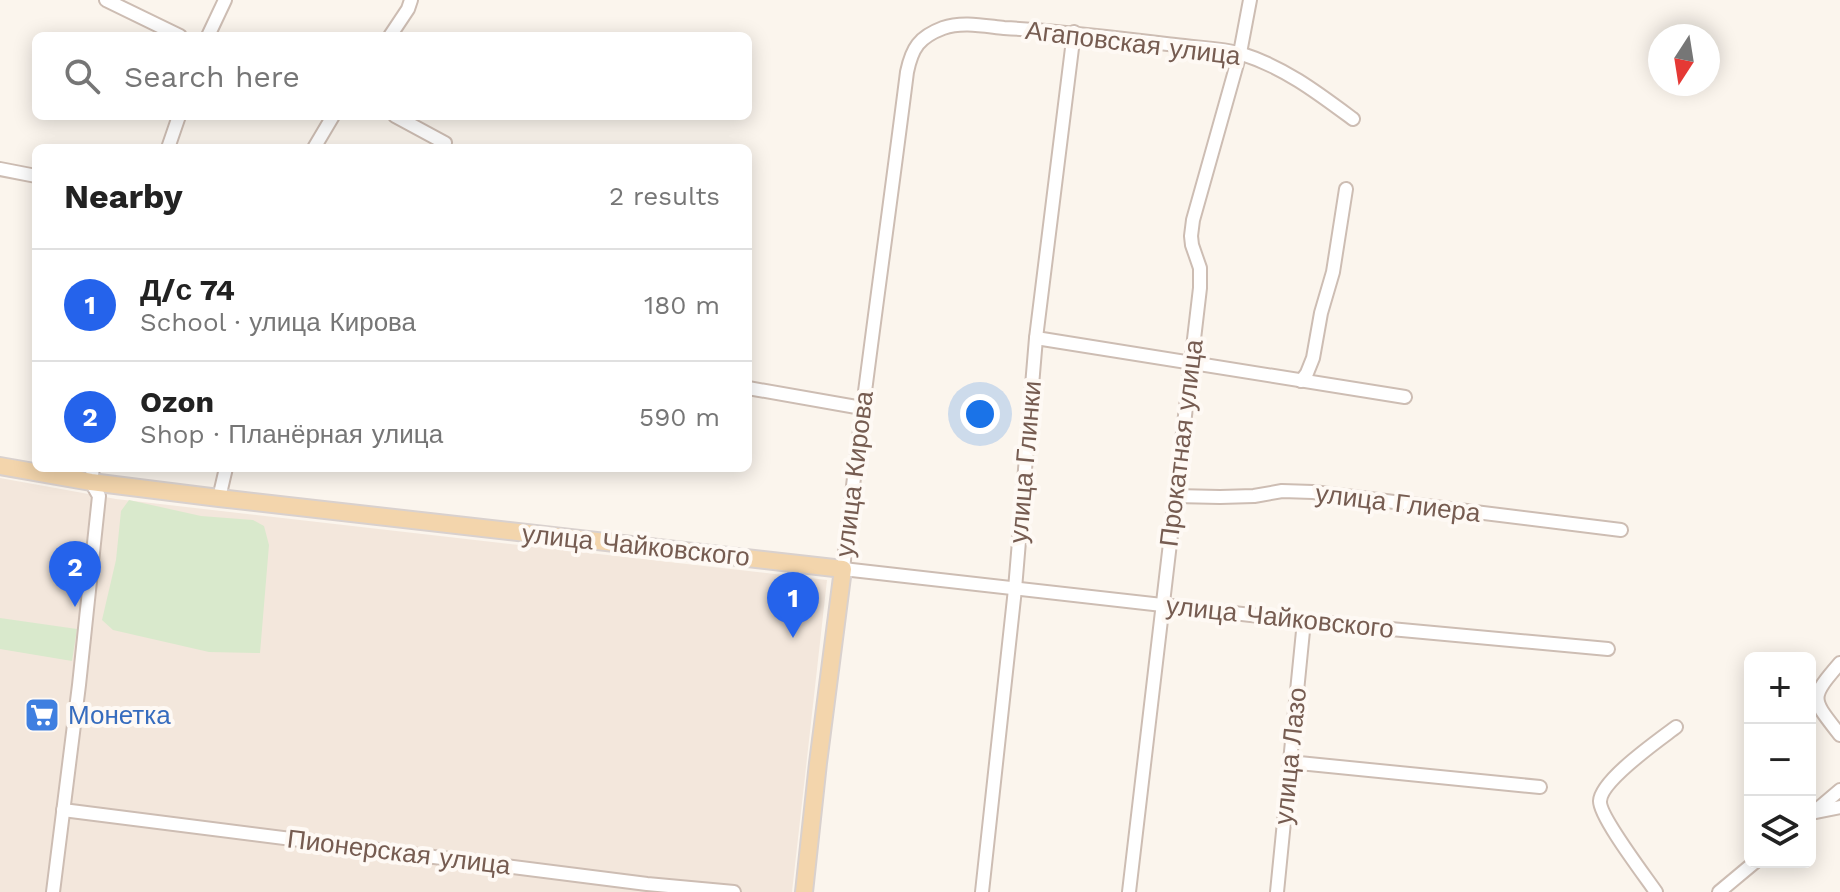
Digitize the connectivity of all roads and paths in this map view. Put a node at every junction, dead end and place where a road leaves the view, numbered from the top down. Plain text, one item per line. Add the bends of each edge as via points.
1 (106, 0) edge
2 (225, 0) edge
3 (411, 0) edge
4 (1250, 0) edge
5 (172, 32) edge
6 (210, 32) edge
7 (393, 32) edge
8 (1074, 32) junction
9 (1240, 53) junction
10 (910, 57) joint
11 (1353, 119) dead end
12 (178, 120) edge
13 (331, 120) edge
14 (402, 120) edge
15 (169, 144) edge
16 (316, 144) edge
17 (443, 144) edge
18 (0, 169) edge
19 (32, 175) edge
20 (1346, 189) dead end
21 (1036, 338) junction
22 (1191, 362) junction
23 (1301, 381) junction
24 (752, 389) edge
25 (1405, 397) dead end
26 (862, 408) junction
27 (0, 466) edge
28 (32, 469) edge
29 (61, 472) edge
30 (225, 472) edge
31 (92, 475) edge
32 (1175, 496) junction
33 (219, 498) junction
34 (1621, 530) dead end
35 (843, 569) junction
36 (1015, 589) junction
37 (1162, 604) junction
38 (1304, 621) junction
39 (1608, 649) dead end
40 (1840, 663) edge
41 (1676, 727) dead end
42 (1840, 735) edge
43 (1289, 762) junction
44 (1540, 787) dead end
45 (1840, 790) edge
46 (1840, 807) edge
47 (63, 810) junction
48 (1816, 811) edge
49 (1816, 813) edge
50 (1748, 868) edge
51 (53, 892) edge
52 (734, 892) edge
53 (804, 892) edge
54 (982, 892) edge
55 (1129, 892) edge
56 (1277, 892) edge
57 (1656, 892) edge
58 (1719, 892) edge

1 - 5 street
2 - 6 street
3 - 7 street
4 - 9 street, Прокатная улица
8 - 9 street, Агаповская улица
8 - 10 street, Агаповская улица via 956,25 929,34
8 - 21 street, улица Глинки
9 - 11 street, Агаповская улица via 1301,81
9 - 22 street, Прокатная улица via 1193,220 1192,245 1200,276
10 - 26 street, улица Кирова
12 - 15 street
13 - 16 street
14 - 17 street
18 - 19 street
20 - 23 street via 1313,358
21 - 22 street
21 - 36 street, улица Глинки
22 - 23 street
22 - 32 street, Прокатная улица
23 - 25 street
24 - 26 street
26 - 35 street, улица Кирова
27 - 28 main road, улица Чайковского
29 - 31 main road, улица Чайковского
30 - 33 street
31 - 33 main road, улица Чайковского
31 - 47 street via 99,496
32 - 34 street, улица Глиера via 1313,492
32 - 37 street, Прокатная улица
33 - 35 main road, улица Чайковского
35 - 36 street, улица Чайковского
35 - 53 main road, улица Кирова
36 - 37 street, улица Чайковского
36 - 54 street, улица Глинки
37 - 38 street, улица Чайковского
37 - 55 street, Прокатная улица
38 - 39 street, улица Чайковского
38 - 43 street, улица Лазо
40 - 42 street via 1816,697
41 - 57 street via 1626,767 1603,790 1599,803
43 - 44 street
43 - 56 street, улица Лазо
45 - 48 street
46 - 49 street
47 - 51 street
47 - 52 street, Пионерская улица
50 - 58 street

